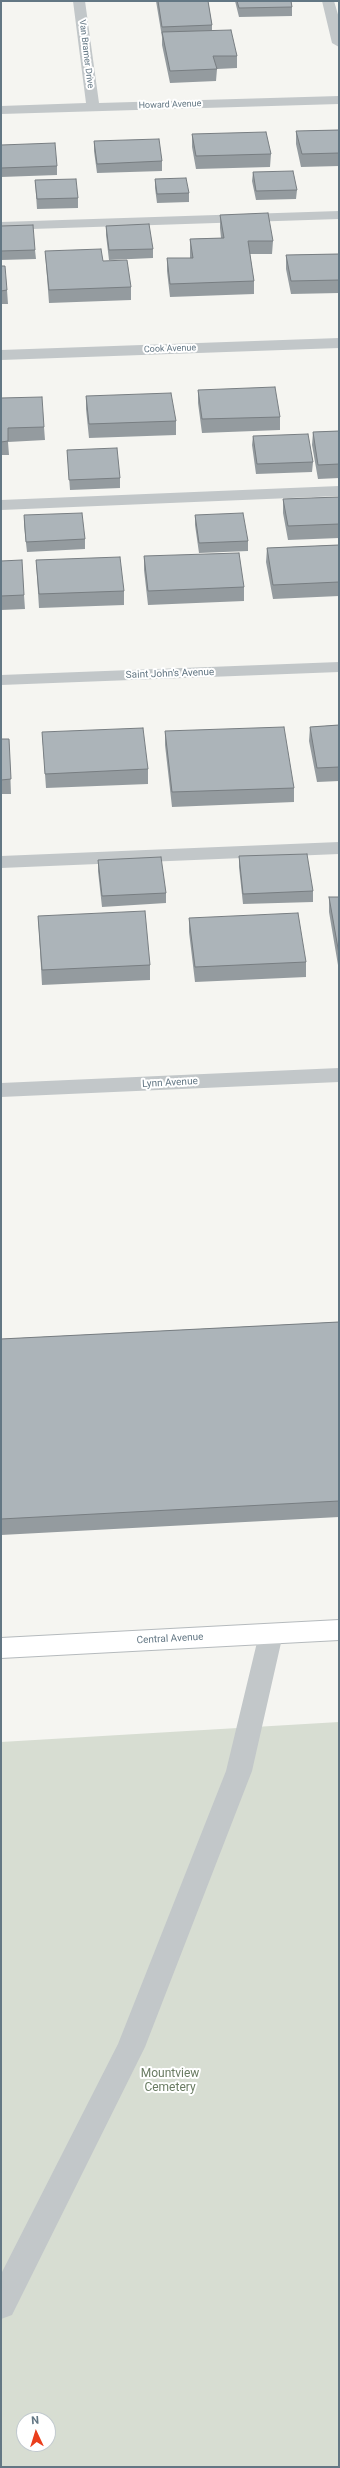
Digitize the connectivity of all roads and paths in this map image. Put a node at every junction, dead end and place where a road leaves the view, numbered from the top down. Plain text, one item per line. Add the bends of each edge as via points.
1 (79, 1) edge
2 (328, 1) edge
3 (339, 43) edge
4 (339, 100) edge
5 (93, 108) junction
6 (1, 110) edge
7 (339, 216) edge
8 (1, 226) edge
9 (339, 342) edge
10 (1, 355) edge
11 (339, 491) edge
12 (1, 505) edge
13 (339, 667) edge
14 (1, 680) edge
15 (339, 848) edge
16 (1, 862) edge
17 (339, 1075) edge
18 (1, 1090) edge
19 (339, 1630) edge
20 (271, 1634) junction
21 (1, 1648) edge
22 (1, 2305) edge

1 - 5 street, Van Bramer Drive
2 - 3 street
4 - 5 street, Howard Avenue
5 - 6 street, Howard Avenue
7 - 8 street
9 - 10 street, Cook Avenue
11 - 12 street
13 - 14 street, Saint John's Avenue
15 - 16 street
17 - 18 street, Lynn Avenue
19 - 20 main road, Central Avenue
20 - 21 main road, Central Avenue
20 - 22 street via 239,1771 131,2047

